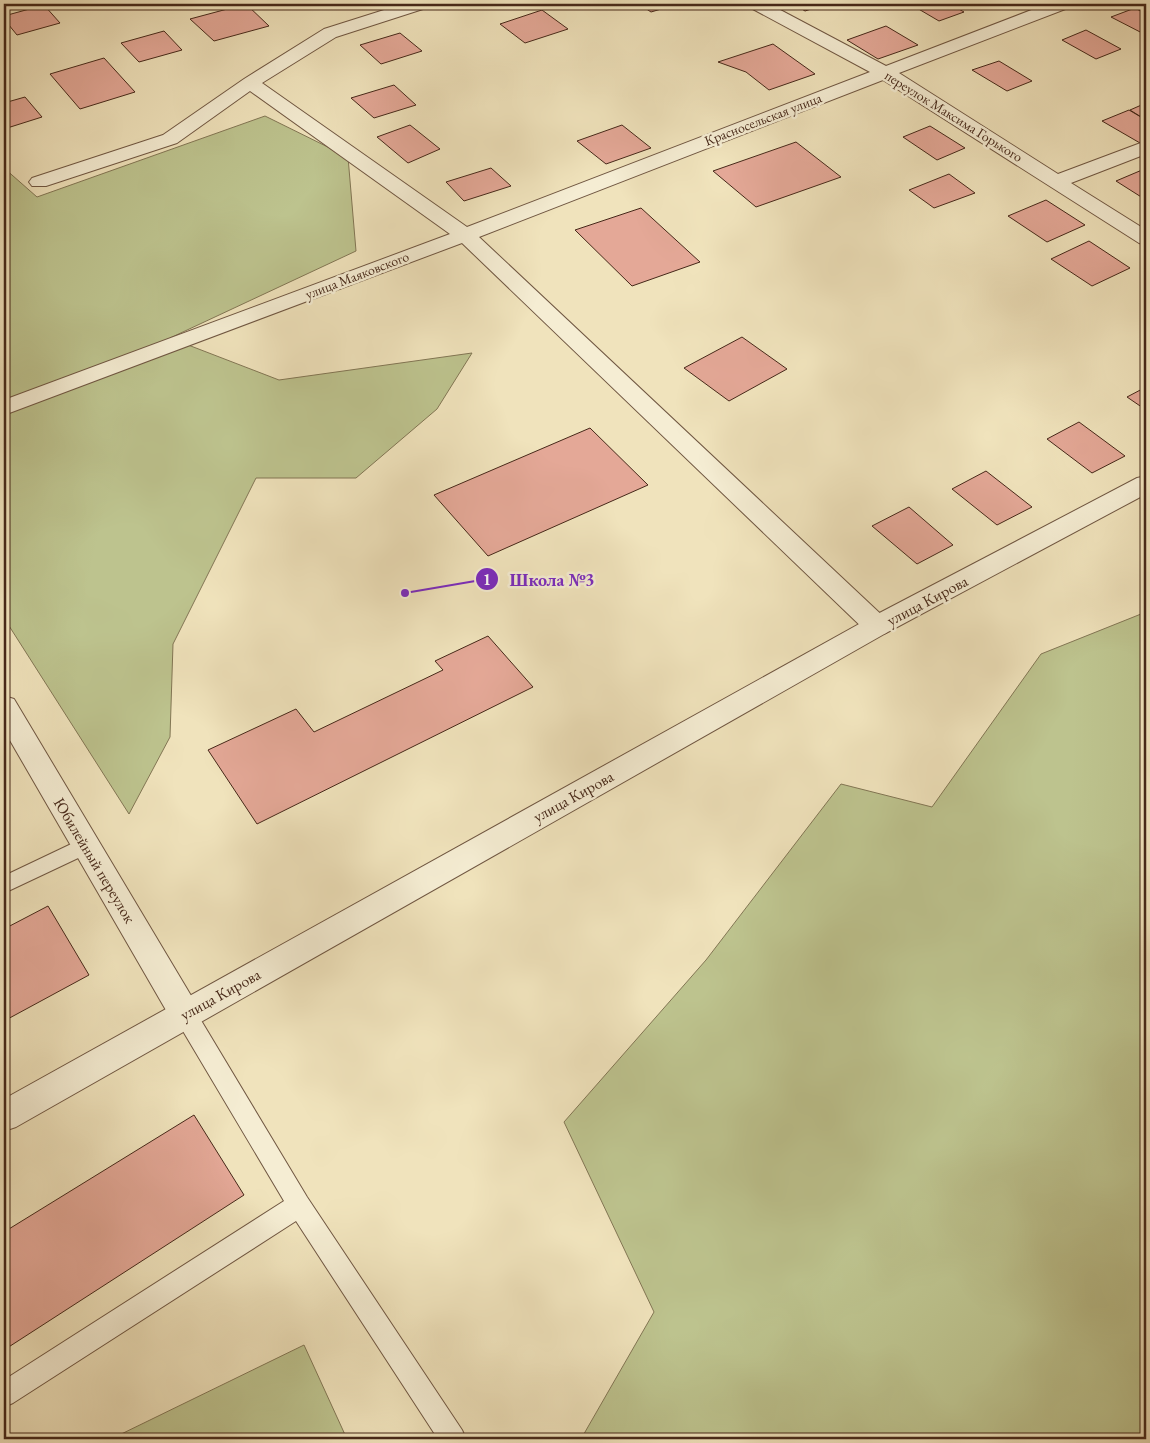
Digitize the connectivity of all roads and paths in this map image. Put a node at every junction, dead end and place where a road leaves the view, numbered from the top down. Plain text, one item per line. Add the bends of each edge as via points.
1 (420, 4) edge
2 (757, 4) edge
3 (1062, 4) edge
4 (884, 72) junction
5 (250, 83) junction
6 (1146, 147) edge
7 (1058, 181) junction
8 (39, 182) dead end
9 (465, 235) junction
10 (1146, 239) edge
11 (4, 408) edge
12 (1146, 484) edge
13 (877, 626) junction
14 (4, 706) edge
15 (86, 845) junction
16 (4, 885) edge
17 (185, 1014) junction
18 (4, 1116) edge
19 (299, 1205) junction
20 (4, 1394) edge
21 (453, 1439) edge

1 - 5 street via 330,33
2 - 4 street, переулок Максима Горького
3 - 4 street, Красносельская улица
4 - 7 street, переулок Максима Горького
4 - 9 street, Красносельская улица
5 - 8 street via 170,139
5 - 9 street
6 - 7 street
7 - 10 street, переулок Максима Горького
9 - 11 street, улица Маяковского
9 - 13 street
12 - 13 street, улица Кирова
13 - 17 street, улица Кирова
14 - 15 street, Юбилейный переулок
15 - 16 lane
15 - 17 street, Юбилейный переулок
17 - 18 street, улица Кирова
17 - 19 lane
19 - 20 lane
19 - 21 lane

